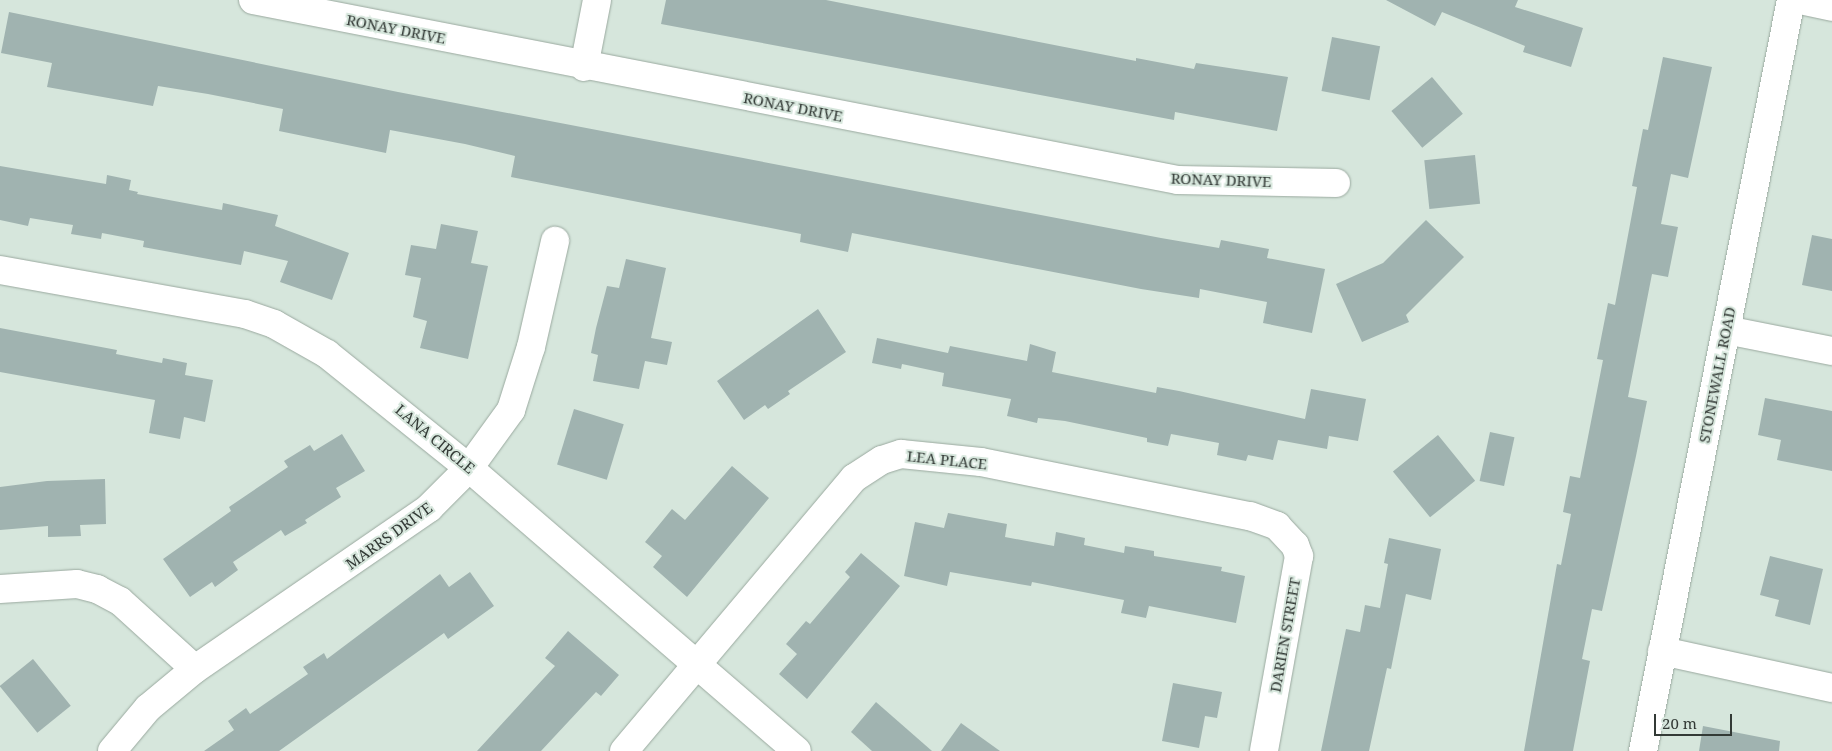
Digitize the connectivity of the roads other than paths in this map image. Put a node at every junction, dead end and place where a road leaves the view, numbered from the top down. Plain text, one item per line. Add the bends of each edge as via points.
1 (253, 0) edge
2 (597, 0) edge
3 (1791, 0) edge
4 (1800, 0) edge
5 (1832, 7) edge
6 (584, 67) junction
7 (1336, 183) dead end
8 (555, 241) dead end
9 (0, 270) edge
10 (1726, 330) junction
11 (1832, 352) edge
12 (469, 468) junction
13 (1277, 526) joint
14 (0, 589) edge
15 (1662, 651) junction
16 (695, 665) junction
17 (195, 669) junction
18 (1832, 688) edge
19 (112, 751) edge
20 (624, 751) edge
21 (797, 751) edge
22 (1264, 751) edge
23 (1643, 751) edge

1 - 6 street, RONAY DRIVE
2 - 6 street
3 - 10 street, STONEWALL ROAD
4 - 5 street
6 - 7 street, RONAY DRIVE via 1178,180
8 - 12 street, MARRS DRIVE via 532,347 511,410
9 - 12 street, LANA CIRCLE via 244,314 274,324 327,354
10 - 11 street
10 - 15 street, STONEWALL ROAD
12 - 16 street, LANA CIRCLE
12 - 17 street, MARRS DRIVE via 429,508
13 - 16 street, LEA PLACE via 1250,516 981,462 901,454 882,460 854,478
13 - 22 street, DARIEN STREET via 1295,545 1299,556
14 - 17 street via 77,584 97,589 120,601
15 - 18 street
15 - 23 street, STONEWALL ROAD
16 - 20 street, LEA PLACE
16 - 21 street, LANA CIRCLE
17 - 19 street, MARRS DRIVE via 148,708

